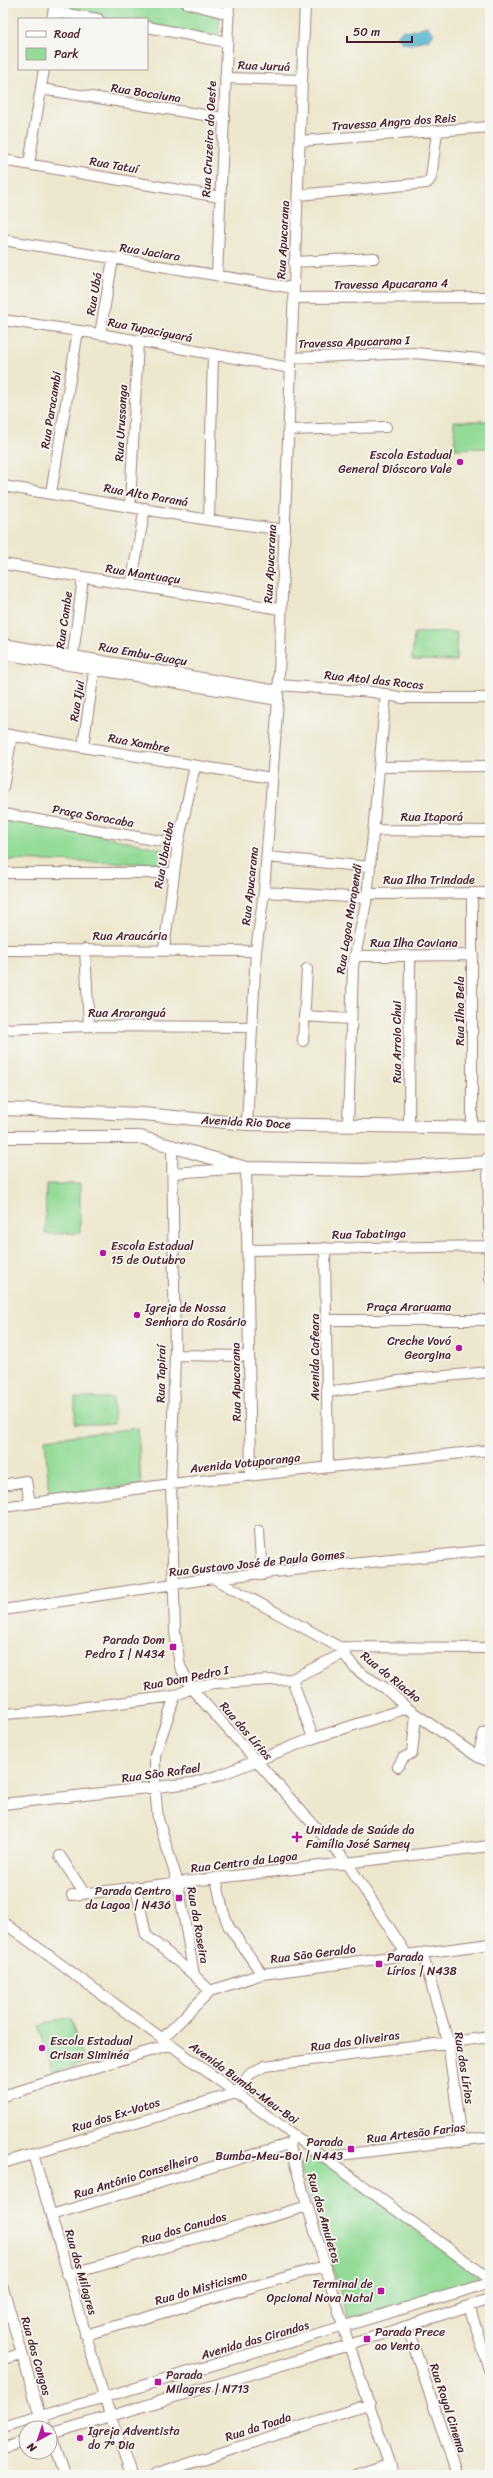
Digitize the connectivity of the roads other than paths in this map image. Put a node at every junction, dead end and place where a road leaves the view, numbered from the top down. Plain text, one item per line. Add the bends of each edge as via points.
1 (187, 3) edge
2 (229, 3) edge
3 (305, 3) edge
4 (54, 11) edge
5 (229, 14) junction
6 (92, 18) edge
7 (148, 27) edge
8 (227, 42) junction
9 (44, 70) edge
10 (225, 78) junction
11 (302, 80) junction
12 (41, 89) junction
13 (223, 118) junction
14 (490, 127) edge
15 (437, 132) junction
16 (300, 141) junction
17 (3, 160) edge
18 (29, 164) junction
19 (298, 196) junction
20 (220, 197) junction
21 (3, 240) edge
22 (374, 258) dead end
23 (113, 259) junction
24 (294, 262) junction
25 (217, 275) junction
26 (293, 293) junction
27 (490, 297) edge
28 (3, 320) edge
29 (78, 331) junction
30 (100, 334) junction
31 (138, 342) junction
32 (213, 355) junction
33 (490, 360) edge
34 (291, 363) junction
35 (386, 427) dead end
36 (288, 430) junction
37 (3, 486) edge
38 (51, 493) junction
39 (130, 505) junction
40 (145, 508) junction
41 (209, 520) junction
42 (284, 530) junction
43 (3, 564) edge
44 (83, 578) junction
45 (131, 585) junction
46 (280, 609) junction
47 (3, 644) edge
48 (3, 654) edge
49 (72, 661) junction
50 (95, 665) junction
51 (278, 692) junction
52 (386, 694) junction
53 (490, 698) edge
54 (8, 735) edge
55 (83, 746) junction
56 (195, 766) junction
57 (490, 766) edge
58 (381, 767) junction
59 (271, 778) junction
60 (3, 787) edge
61 (3, 814) edge
62 (374, 830) junction
63 (490, 830) edge
64 (178, 844) junction
65 (267, 857) junction
66 (370, 867) junction
67 (3, 873) edge
68 (173, 873) junction
69 (264, 892) junction
70 (490, 893) edge
71 (472, 894) junction
72 (367, 896) junction
73 (85, 949) junction
74 (164, 949) junction
75 (3, 950) edge
76 (256, 951) junction
77 (473, 955) junction
78 (356, 956) junction
79 (410, 957) junction
80 (307, 969) dead end
81 (304, 1016) junction
82 (350, 1020) junction
83 (89, 1026) junction
84 (252, 1028) junction
85 (3, 1029) edge
86 (303, 1041) dead end
87 (3, 1109) edge
88 (247, 1124) junction
89 (348, 1125) junction
90 (409, 1127) junction
91 (490, 1128) edge
92 (472, 1129) junction
93 (3, 1137) edge
94 (172, 1145) junction
95 (489, 1159) edge
96 (246, 1168) junction
97 (172, 1173) junction
98 (489, 1246) edge
99 (326, 1248) junction
100 (249, 1250) junction
101 (490, 1278) edge
102 (328, 1320) junction
103 (490, 1320) edge
104 (175, 1355) junction
105 (248, 1356) junction
106 (490, 1372) edge
107 (328, 1392) junction
108 (490, 1450) edge
109 (328, 1467) junction
110 (251, 1476) junction
111 (171, 1484) junction
112 (3, 1485) edge
113 (30, 1503) junction
114 (3, 1507) edge
115 (259, 1531) dead end
116 (490, 1550) edge
117 (262, 1575) junction
118 (213, 1578) junction
119 (174, 1584) junction
120 (3, 1610) edge
121 (490, 1648) edge
122 (341, 1650) junction
123 (292, 1679) junction
124 (191, 1688) junction
125 (175, 1696) junction
126 (407, 1708) junction
127 (3, 1714) edge
128 (416, 1715) junction
129 (490, 1731) edge
130 (313, 1738) junction
131 (478, 1757) junction
132 (255, 1761) junction
133 (490, 1762) edge
134 (398, 1768) dead end
135 (155, 1788) junction
136 (3, 1804) edge
137 (490, 1846) edge
138 (60, 1856) dead end
139 (346, 1861) junction
140 (216, 1878) junction
141 (178, 1883) junction
142 (136, 1887) junction
143 (84, 1893) junction
144 (72, 1895) dead end
145 (3, 1922) edge
146 (490, 1944) edge
147 (422, 1953) junction
148 (407, 1955) junction
149 (262, 1974) junction
150 (194, 1975) junction
151 (210, 1991) junction
152 (490, 2037) edge
153 (448, 2041) junction
154 (165, 2042) junction
155 (236, 2093) junction
156 (3, 2096) edge
157 (490, 2137) edge
158 (291, 2140) junction
159 (461, 2141) junction
160 (33, 2154) junction
161 (322, 2157) junction
162 (3, 2163) edge
163 (308, 2206) junction
164 (51, 2215) junction
165 (325, 2266) junction
166 (67, 2275) junction
167 (490, 2279) edge
168 (490, 2283) edge
169 (4, 2292) edge
170 (490, 2299) edge
171 (469, 2306) junction
172 (407, 2326) junction
173 (344, 2327) junction
174 (85, 2335) junction
175 (349, 2345) junction
176 (21, 2354) junction
177 (3, 2359) edge
178 (490, 2372) edge
179 (104, 2398) junction
180 (370, 2404) junction
181 (111, 2415) junction
182 (40, 2416) junction
183 (42, 2420) edge
184 (3, 2427) edge
185 (58, 2430) edge
186 (18, 2443) edge
187 (3, 2448) edge
188 (58, 2455) edge
189 (389, 2464) junction
190 (65, 2475) edge
191 (131, 2475) edge
192 (154, 2475) edge
193 (355, 2475) edge
194 (392, 2475) edge
195 (457, 2475) edge

1 - 5 street
2 - 5 street, Rua Cruzeiro do Oeste
3 - 11 street, Rua Apucarana
4 - 6 street
5 - 8 street, Rua Cruzeiro do Oeste
7 - 8 street
8 - 10 street, Rua Cruzeiro do Oeste
9 - 12 street
10 - 11 street, Rua Juruá
10 - 13 street, Rua Cruzeiro do Oeste
11 - 16 street, Rua Apucarana
12 - 13 street, Rua Bocaiuna
12 - 18 street
13 - 20 street, Rua Cruzeiro do Oeste
14 - 15 street, Travessa Angra dos Reis
15 - 16 street, Travessa Angra dos Reis
15 - 19 street via 431,178 425,184
16 - 19 street, Rua Apucarana
17 - 18 street, Rua Tatuí
18 - 20 street, Rua Tatuí
19 - 24 street, Rua Apucarana
20 - 25 street, Rua Cruzeiro do Oeste
21 - 23 street, Rua Jaciara
22 - 24 street
23 - 25 street, Rua Jaciara
23 - 30 street, Rua Ubá
24 - 26 street, Rua Apucarana
25 - 26 street, Rua Jaciara
26 - 27 street, Travessa Apucarana 4
26 - 34 street, Rua Apucarana
28 - 29 street, Rua Tupaciguará
29 - 30 street, Rua Tupaciguará
29 - 38 street, Rua Paracambi
30 - 31 street, Rua Tupaciguará
31 - 32 street, Rua Tupaciguará
31 - 39 street, Rua Urussanga
32 - 34 street, Rua Tupaciguará
32 - 41 street
33 - 34 street, Travessa Apucarana I via 407,353
34 - 36 street, Rua Apucarana
35 - 36 street
36 - 42 street, Rua Apucarana
37 - 38 street, Rua Alto Paraná
38 - 39 street, Rua Alto Paraná
39 - 40 street, Rua Alto Paraná
40 - 41 street, Rua Alto Paraná
40 - 45 street
41 - 42 street, Rua Alto Paraná
42 - 46 street, Rua Apucarana
43 - 44 street, Rua Mantuaçu
44 - 45 street, Rua Mantuaçu
44 - 49 street, Rua Combe
45 - 46 street, Rua Mantuaçu
46 - 51 street, Rua Apucarana
47 - 49 street, Rua Embu-Guaçu
48 - 49 street, Rua Embu-Guaçu
49 - 50 street, Rua Embu-Guaçu
50 - 51 street, Rua Embu-Guaçu
50 - 55 street, Rua Ijui
51 - 52 street, Rua Atol das Rocas
51 - 59 street, Rua Apucarana
52 - 53 street, Rua Atol das Rocas via 403,698
52 - 58 street, Rua Lagoa Marapendi
54 - 55 street, Rua Xombre
54 - 60 street
55 - 56 street, Rua Xombre
56 - 59 street, Rua Xombre
56 - 64 street, Rua Ubatuba
57 - 58 street
58 - 62 street, Rua Lagoa Marapendi
59 - 65 street, Rua Apucarana
61 - 64 street, Praça Sorocaba
62 - 63 street, Rua Itaporá
62 - 66 street, Rua Lagoa Marapendi
64 - 68 street, Rua Ubatuba
65 - 66 street
65 - 69 street, Rua Apucarana
66 - 72 street, Rua Lagoa Marapendi
67 - 68 street
68 - 74 street, Rua Ubatuba
69 - 72 street, Rua Ilha Trindade
69 - 76 street, Rua Apucarana
70 - 71 street, Rua Ilha Trindade
71 - 72 street, Rua Ilha Trindade
71 - 77 street, Rua Ilha Bela
72 - 78 street, Rua Lagoa Marapendi
73 - 74 street, Rua Araucária
73 - 75 street, Rua Araucária
73 - 83 street
74 - 76 street, Rua Araucária
76 - 84 street, Rua Apucarana
77 - 79 street, Rua Ilha Caviana
77 - 92 street, Rua Ilha Bela
78 - 79 street, Rua Ilha Caviana
78 - 82 street, Rua Lagoa Marapendi via 353,966
79 - 90 street, Rua Arroio Chui
80 - 81 street
81 - 82 street
81 - 86 street
82 - 89 street, Rua Lagoa Marapendi
83 - 84 street, Rua Araranguá
83 - 85 street, Rua Araranguá
84 - 88 street, Rua Apucarana
87 - 88 main road, Avenida Rio Doce via 143,1114
88 - 89 main road, Avenida Rio Doce
89 - 90 main road, Avenida Rio Doce
90 - 92 main road, Avenida Rio Doce
91 - 92 main road, Avenida Rio Doce
93 - 94 main road via 140,1137
94 - 96 main road
94 - 97 street, Rua Tapiraí
95 - 96 main road via 461,1164 363,1170
95 - 98 street
96 - 97 street
96 - 100 street, Rua Apucarana
97 - 104 street, Rua Tapiraí
98 - 99 street, Rua Tabatinga
98 - 101 street
99 - 100 street, Rua Tabatinga
99 - 102 street, Avenida Cafeara
100 - 105 street, Rua Apucarana
102 - 103 street, Praça Araruama
102 - 107 street, Avenida Cafeara
104 - 105 street
104 - 111 street, Rua Tapiraí
105 - 110 street, Rua Apucarana
106 - 107 street via 412,1379
107 - 109 street, Avenida Cafeara
108 - 109 street, Avenida Votuporanga
109 - 110 street, Avenida Votuporanga
110 - 111 street, Avenida Votuporanga
111 - 113 street, Avenida Votuporanga
111 - 119 street, Rua dos Lírios
112 - 113 street via 26,1481
113 - 114 street, Avenida Votuporanga
115 - 117 street
116 - 117 street, Rua Gustavo José de Paula Gomes
117 - 118 street, Rua Gustavo José de Paula Gomes
118 - 119 street, Rua Gustavo José de Paula Gomes
118 - 122 street, Rua do Riacho
119 - 120 street, Rua Gustavo José de Paula Gomes
119 - 124 street, Rua dos Lírios via 174,1632 180,1666
121 - 122 street, Rua Dom Pedro I
122 - 123 street, Rua Dom Pedro I
122 - 126 street, Rua do Riacho via 354,1667 385,1688
123 - 124 street, Rua Dom Pedro I via 214,1682
123 - 130 street
124 - 125 street, Rua Dom Pedro I
124 - 132 street, Rua dos Lírios
125 - 127 street, Rua Dom Pedro I via 62,1710
125 - 135 street, Rua da Roseira via 155,1755
126 - 128 street, Rua do Riacho
126 - 130 street, Rua São Rafael
128 - 131 street, Rua do Riacho
128 - 134 street via 412,1753 402,1758
129 - 131 street via 484,1733
130 - 132 street, Rua São Rafael
131 - 133 street, Rua do Riacho
132 - 135 street, Rua São Rafael via 207,1780
132 - 139 street, Rua dos Lírios
135 - 136 street, Rua São Rafael
135 - 141 street, Rua da Roseira via 158,1819
137 - 139 street, Rua Centro da Lagoa
138 - 143 street
139 - 140 street, Rua Centro da Lagoa
139 - 148 street, Rua dos Lírios
140 - 141 street, Rua Centro da Lagoa
140 - 149 street via 223,1911 230,1927
141 - 142 street, Rua Centro da Lagoa
141 - 150 street, Rua da Roseira
142 - 143 street, Rua Centro da Lagoa
142 - 150 street via 146,1935
143 - 144 street, Rua Centro da Lagoa
145 - 154 street, Avenida Bumba-Meu-Boi
146 - 147 street, Rua São Geraldo
147 - 148 street, Rua São Geraldo
147 - 153 street, Rua dos Lírios
148 - 149 street, Rua São Geraldo
149 - 151 street, Rua São Geraldo
150 - 151 street, Rua da Roseira
151 - 154 street, Rua São Geraldo
152 - 153 street, Rua das Oliveiras
153 - 155 street, Rua das Oliveiras via 265,2066 250,2074
153 - 159 street, Rua dos Lírios
154 - 155 street, Avenida Bumba-Meu-Boi
154 - 156 street
155 - 158 street, Avenida Bumba-Meu-Boi
155 - 160 street, Rua dos Ex-Votos
157 - 159 street, Rua Artesão Farias
158 - 161 street, Avenida Bumba-Meu-Boi
158 - 163 street, Rua dos Amuletos
158 - 164 street, Rua Antônio Conselheiro
159 - 161 street, Rua Artesão Farias
160 - 162 street, Rua dos Ex-Votos
160 - 164 street, Rua dos Milagres
161 - 167 street, Avenida Bumba-Meu-Boi
163 - 165 street, Rua dos Amuletos
163 - 166 street, Rua dos Canudos
164 - 166 street, Rua dos Milagres
165 - 173 street, Rua dos Amuletos
165 - 174 street, Rua do Misticismo
166 - 174 street, Rua dos Milagres
168 - 173 street, Avenida das Cirandas
169 - 176 street, Rua dos Congos
170 - 171 street
171 - 172 street
171 - 178 street
172 - 175 street
172 - 195 street, Rua Royal Cinema
173 - 175 street, Rua dos Amuletos
173 - 179 street, Avenida das Cirandas
174 - 179 street, Rua dos Milagres
175 - 180 street, Rua dos Amuletos
175 - 181 street
176 - 177 street
176 - 182 street, Rua dos Congos
179 - 181 street, Rua dos Milagres
179 - 182 street, Avenida das Cirandas
180 - 189 street, Rua dos Amuletos
180 - 192 street, Rua da Toada
181 - 185 street
181 - 191 street, Rua dos Milagres
182 - 183 street, Rua dos Congos
182 - 184 street, Avenida das Cirandas
186 - 187 street
188 - 190 street, Rua dos Congos
189 - 193 street
189 - 194 street, Rua dos Amuletos

